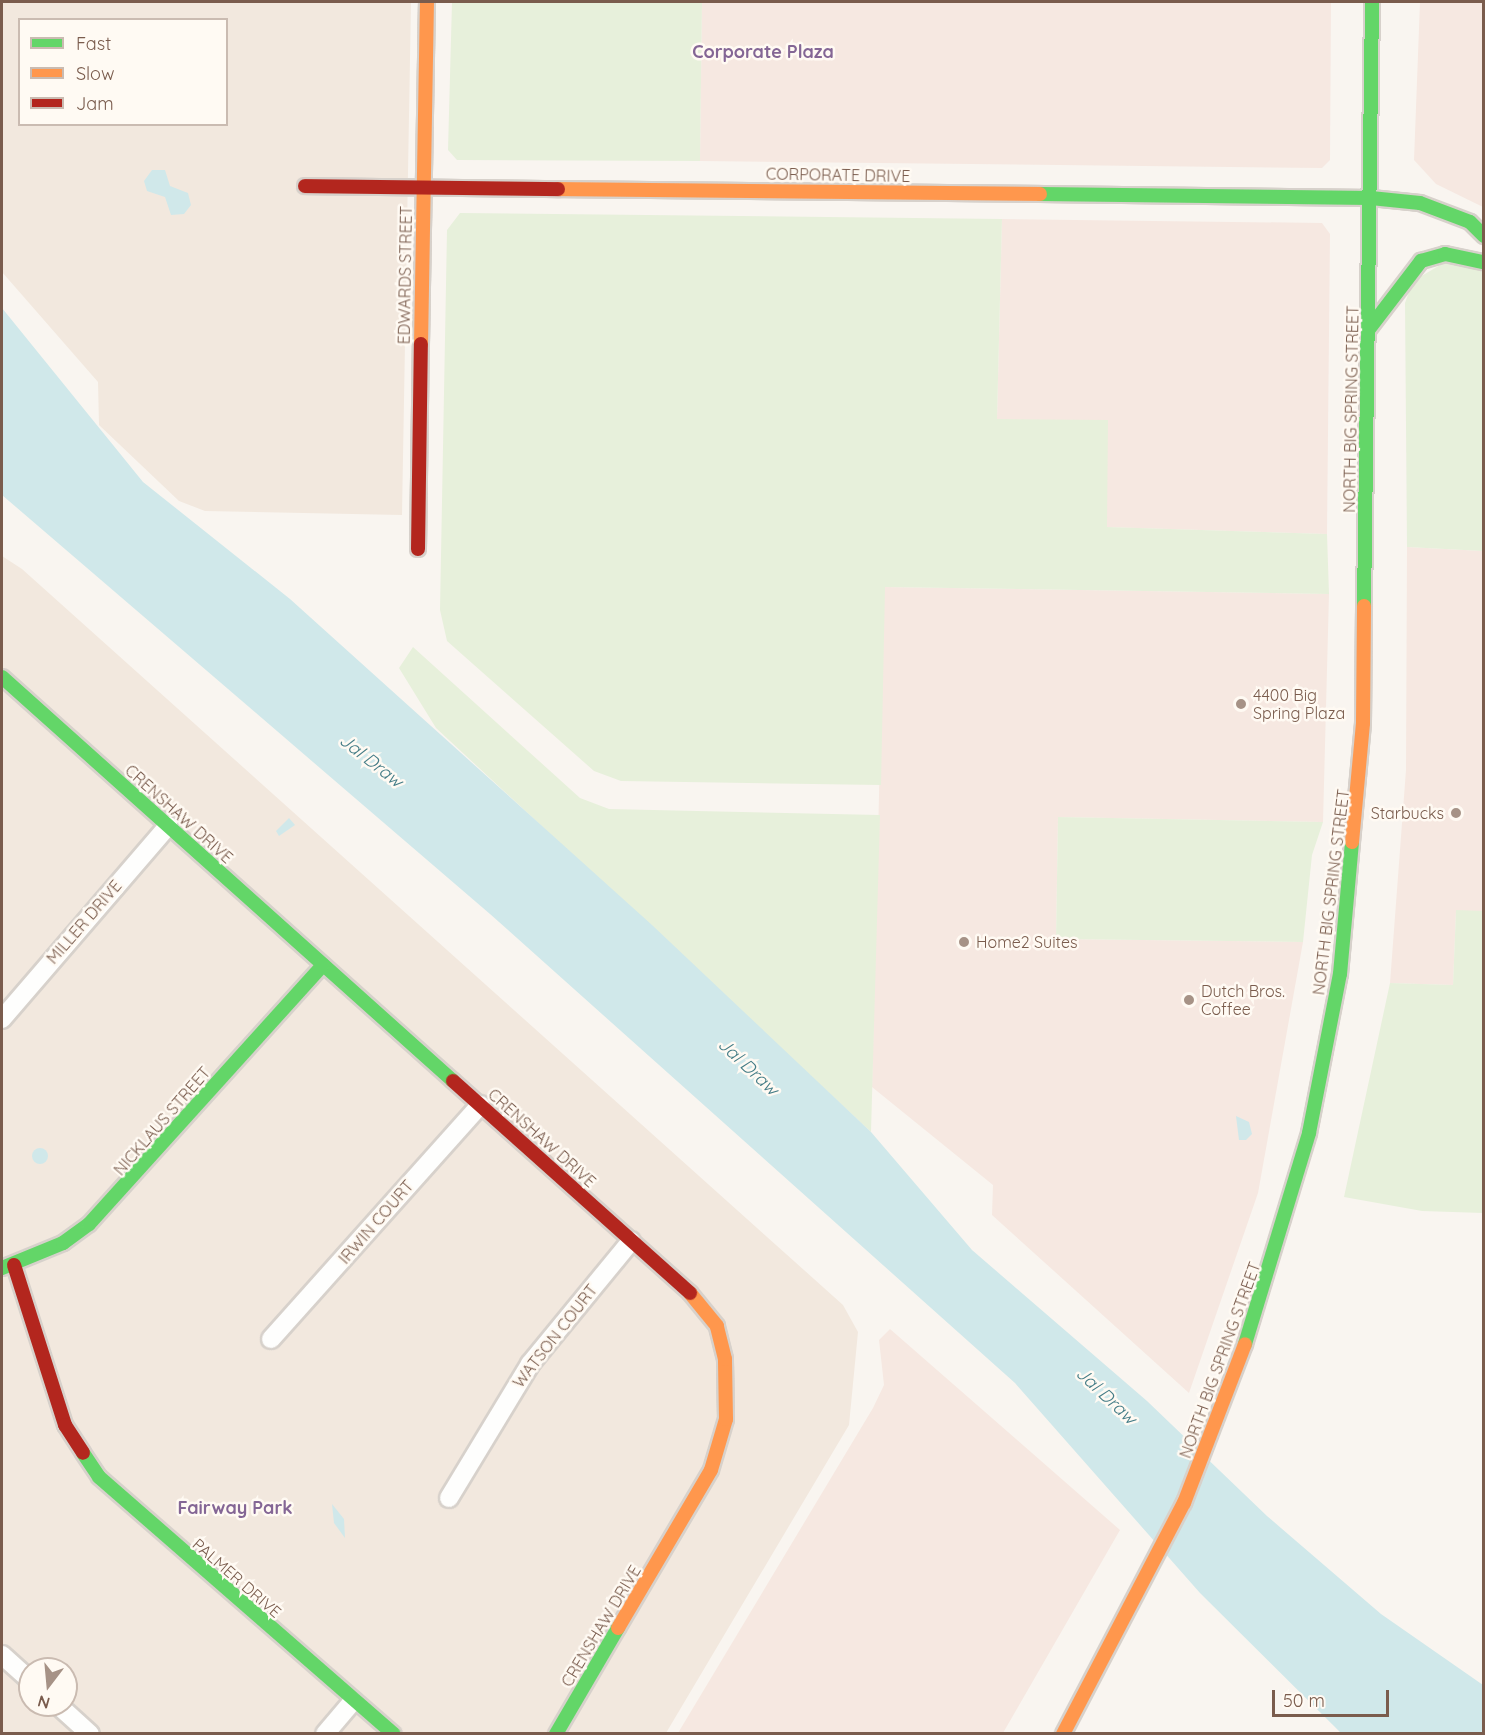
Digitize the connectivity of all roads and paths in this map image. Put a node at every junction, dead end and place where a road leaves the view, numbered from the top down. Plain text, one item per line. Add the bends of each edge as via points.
1 (427, 2) edge
2 (1372, 2) edge
3 (305, 186) dead end
4 (423, 186) junction
5 (1371, 198) junction
6 (1484, 236) edge
7 (1484, 262) edge
8 (1369, 329) junction
9 (417, 549) dead end
10 (2, 677) edge
11 (168, 826) junction
12 (322, 964) junction
13 (2, 1019) edge
14 (480, 1105) junction
15 (631, 1240) junction
16 (8, 1266) edge
17 (271, 1339) dead end
18 (449, 1498) dead end
19 (2, 1655) edge
20 (18, 1669) edge
21 (352, 1701) junction
22 (69, 1717) edge
23 (82, 1731) edge
24 (326, 1734) edge
25 (394, 1734) edge
26 (556, 1734) edge
27 (1063, 1734) edge

1 - 4 main road, EDWARDS STREET
2 - 5 main road, NORTH BIG SPRING STREET
3 - 4 main road, CORPORATE DRIVE
4 - 5 main road, CORPORATE DRIVE
4 - 9 main road, EDWARDS STREET
5 - 6 main road, CORPORATE DRIVE via 1420,203 1470,222
5 - 8 main road, NORTH BIG SPRING STREET
7 - 8 main road via 1445,254 1421,261
8 - 27 main road, NORTH BIG SPRING STREET via 1363,723 1345,940 1317,1096 1290,1204 1209,1443 1148,1576
10 - 11 main road, CRENSHAW DRIVE
11 - 12 main road, CRENSHAW DRIVE
11 - 13 street, MILLER DRIVE
12 - 14 main road, CRENSHAW DRIVE
12 - 16 main road, NICKLAUS STREET via 89,1224 63,1244
14 - 15 main road, CRENSHAW DRIVE
14 - 17 street, IRWIN COURT
15 - 18 street, WATSON COURT via 530,1364
15 - 26 main road, CRENSHAW DRIVE via 707,1310 717,1326 725,1359 724,1428 711,1470
16 - 21 main road, PALMER DRIVE via 62,1417 84,1458 112,1491
19 - 20 street
21 - 24 street
21 - 25 main road, PALMER DRIVE
22 - 23 street

